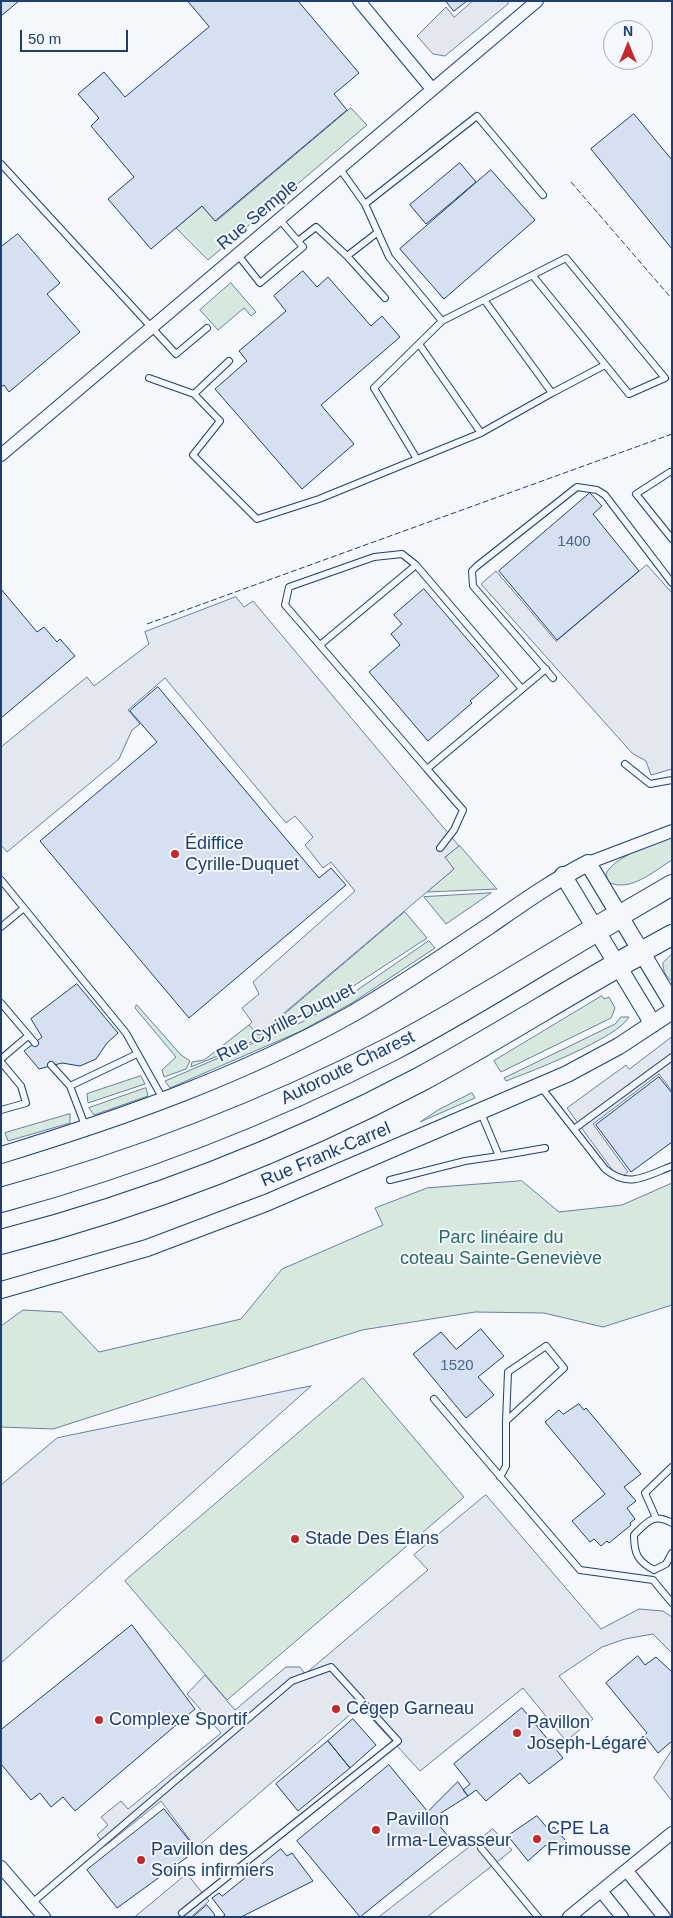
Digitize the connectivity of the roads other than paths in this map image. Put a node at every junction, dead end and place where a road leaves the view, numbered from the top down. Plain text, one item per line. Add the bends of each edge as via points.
1 (359, 1) edge
2 (535, 2) edge
3 (432, 90) junction
4 (1, 164) edge
5 (340, 169) junction
6 (543, 195) dead end
7 (365, 204) junction
8 (280, 220) junction
9 (378, 232) junction
10 (298, 241) junction
11 (238, 255) junction
12 (347, 256) junction
13 (533, 276) junction
14 (385, 298) dead end
15 (485, 302) junction
16 (442, 322) junction
17 (207, 328) dead end
18 (152, 329) junction
19 (419, 344) junction
20 (229, 361) dead end
21 (605, 365) junction
22 (149, 378) dead end
23 (552, 393) junction
24 (194, 394) junction
25 (481, 433) junction
26 (1, 455) edge
27 (417, 459) junction
28 (671, 473) edge
29 (672, 539) edge
30 (416, 565) junction
31 (672, 583) edge
32 (320, 645) junction
33 (546, 670) junction
34 (553, 678) dead end
35 (522, 689) junction
36 (625, 764) dead end
37 (427, 769) junction
38 (672, 780) edge
39 (672, 830) edge
40 (440, 848) dead end
41 (588, 863) junction
42 (563, 875) junction
43 (1, 880) edge
44 (672, 885) edge
45 (24, 908) junction
46 (619, 916) junction
47 (1, 927) edge
48 (596, 929) junction
49 (672, 935) edge
50 (642, 952) junction
51 (618, 965) junction
52 (1, 1002) edge
53 (672, 1003) edge
54 (672, 1011) edge
55 (653, 1024) junction
56 (28, 1036) junction
57 (35, 1043) dead end
58 (138, 1054) junction
59 (672, 1058) edge
60 (1, 1060) edge
61 (51, 1065) dead end
62 (70, 1086) junction
63 (540, 1086) junction
64 (163, 1100) junction
65 (1, 1110) edge
66 (481, 1112) junction
67 (86, 1129) junction
68 (574, 1129) junction
69 (545, 1148) dead end
70 (1, 1155) edge
71 (499, 1156) junction
72 (672, 1166) edge
73 (390, 1180) dead end
74 (1, 1200) edge
75 (1, 1242) edge
76 (1, 1290) edge
77 (434, 1399) dead end
78 (506, 1421) junction
79 (672, 1467) edge
80 (500, 1477) junction
81 (656, 1518) junction
82 (672, 1523) edge
83 (672, 1553) edge
84 (654, 1570) junction
85 (653, 1580) junction
86 (672, 1603) edge
87 (672, 1833) edge
88 (482, 1848) dead end
89 (1, 1867) edge
90 (627, 1871) junction
91 (601, 1891) junction
92 (32, 1904) junction
93 (182, 1913) dead end
94 (44, 1917) edge
95 (538, 1917) edge
96 (569, 1917) edge
97 (622, 1917) edge
98 (664, 1917) edge

1 - 3 street
2 - 3 street, Rue Semple
3 - 5 street, Rue Semple
4 - 18 lane
5 - 7 lane
5 - 8 street, Rue Semple
6 - 7 lane via 477,116
7 - 9 lane
8 - 10 lane
8 - 11 street, Rue Semple
9 - 12 lane
9 - 16 lane via 389,257
10 - 11 lane via 303,247 260,283
10 - 12 lane via 316,227
11 - 18 street, Rue Semple
12 - 14 lane
13 - 15 lane
13 - 21 lane
13 - 21 lane via 566,258 665,378 629,394
15 - 16 lane
15 - 23 lane
16 - 19 lane
17 - 18 lane via 176,354
18 - 26 street, Rue Semple
19 - 25 lane
19 - 27 lane via 374,388
20 - 24 lane
21 - 23 lane
22 - 24 lane
23 - 25 lane
24 - 27 lane via 220,421 193,455 257,519 319,499
25 - 27 lane
28 - 29 lane via 636,494
30 - 32 lane
30 - 32 lane via 402,554 374,557 289,588 285,605
30 - 35 lane
31 - 33 lane via 605,495 597,490 577,487 472,571 473,586
32 - 37 lane
33 - 34 lane
33 - 35 lane
35 - 37 lane
36 - 38 lane via 650,784
37 - 40 lane via 463,810 454,830
39 - 41 street, Rue Cyrille-Duquet
41 - 42 street, Rue Cyrille-Duquet
41 - 46 street
42 - 48 street
42 - 64 street, Rue Cyrille-Duquet via 352,1014 234,1073
43 - 45 lane
44 - 46 main road, Autoroute Charest
45 - 47 lane
45 - 58 lane via 126,1033
46 - 48 highway, Autoroute Charest
46 - 50 street
48 - 51 street
48 - 74 highway, Autoroute Charest via 426,1030 288,1099 147,1155
49 - 50 main road
50 - 51 highway
50 - 53 street
51 - 55 street
51 - 75 highway via 446,1065 298,1139 172,1190
52 - 56 lane
54 - 55 street, Rue Frank-Carrel
55 - 63 street, Rue Frank-Carrel via 594,1060
56 - 57 lane
56 - 60 lane
58 - 62 lane
58 - 64 lane
59 - 68 lane
60 - 65 lane via 21,1086 26,1103
61 - 62 lane
62 - 67 lane
63 - 66 street, Rue Frank-Carrel
63 - 68 lane
64 - 67 street, Rue Cyrille-Duquet
66 - 71 lane
66 - 76 street, Rue Frank-Carrel via 266,1203 147,1248
67 - 70 street, Rue Cyrille-Duquet
68 - 72 lane via 616,1178 637,1179
69 - 71 lane
71 - 73 lane
77 - 80 lane
78 - 78 lane via 508,1372 546,1346 564,1368
78 - 80 lane via 506,1466
79 - 81 lane via 644,1493
80 - 85 lane via 580,1570
81 - 82 lane
81 - 84 lane via 648,1520 634,1534 634,1553 643,1564
83 - 84 lane via 666,1564
84 - 85 lane
85 - 86 lane
87 - 90 street
88 - 95 lane
89 - 92 street
90 - 91 street
90 - 98 street
91 - 96 street
91 - 97 street
92 - 93 lane via 292,1681 331,1667 398,1741
92 - 94 street

